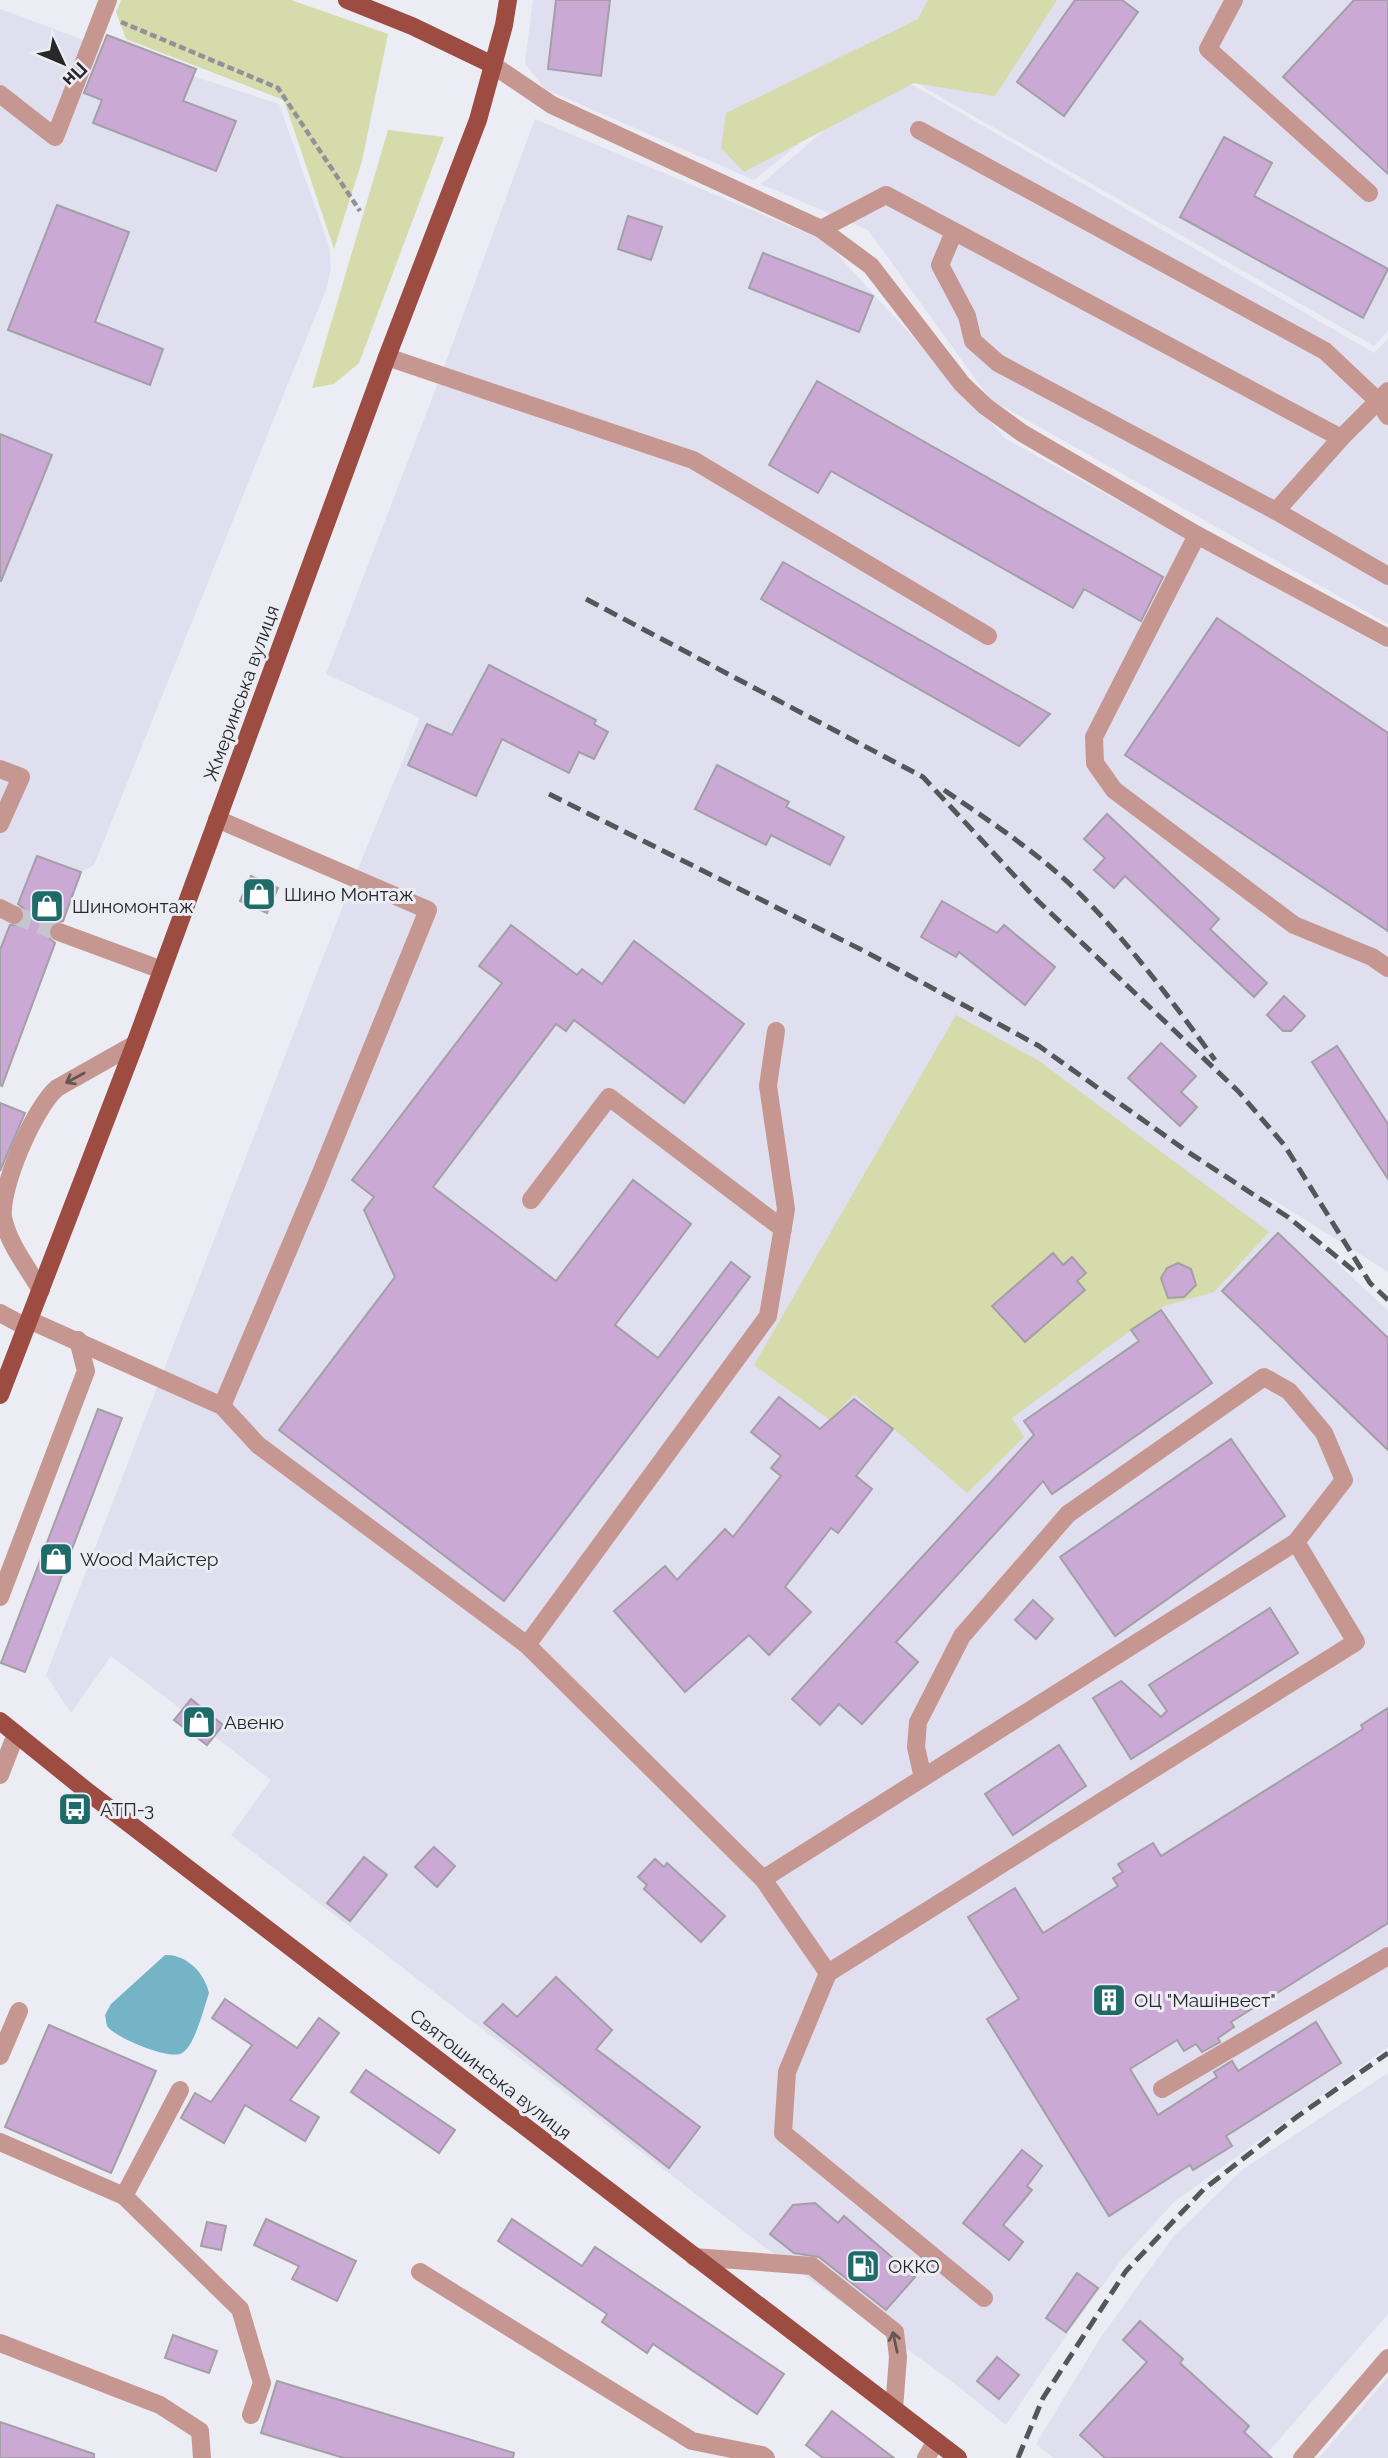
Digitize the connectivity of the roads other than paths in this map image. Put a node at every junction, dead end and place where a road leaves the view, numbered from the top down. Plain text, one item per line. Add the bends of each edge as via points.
1 (347, 0) edge
2 (508, 0) edge
3 (1234, 0) edge
4 (105, 7) edge
5 (493, 65) junction
6 (0, 94) edge
7 (919, 130) dead end
8 (1369, 192) dead end
9 (821, 229) junction
10 (954, 232) junction
11 (387, 358) junction
12 (1385, 403) edge
13 (1341, 438) junction
14 (1276, 511) junction
15 (1197, 535) junction
16 (1388, 576) edge
17 (988, 636) dead end
18 (1388, 638) edge
19 (0, 769) edge
20 (217, 819) junction
21 (0, 824) edge
22 (60, 932) tunnel mouth
23 (1388, 968) edge
24 (162, 970) junction
25 (776, 1031) dead end
26 (135, 1044) junction
27 (531, 1200) dead end
28 (783, 1229) junction
29 (41, 1290) junction
30 (0, 1313) edge
31 (28, 1323) junction
32 (78, 1340) junction
33 (0, 1395) edge
34 (222, 1406) junction
35 (1296, 1542) junction
36 (0, 1597) edge
37 (527, 1645) junction
38 (0, 1721) edge
39 (16, 1734) junction
40 (0, 1775) edge
41 (923, 1778) junction
42 (763, 1879) junction
43 (1388, 1956) edge
44 (828, 1973) junction
45 (19, 2011) dead end
46 (0, 2056) edge
47 (1162, 2089) dead end
48 (180, 2090) dead end
49 (0, 2142) edge
50 (124, 2196) junction
51 (694, 2257) junction
52 (420, 2272) dead end
53 (984, 2298) dead end
54 (0, 2343) edge
55 (1388, 2359) edge
56 (894, 2409) junction
57 (251, 2415) dead end
58 (936, 2441) junction
59 (202, 2458) edge
60 (766, 2458) edge
61 (926, 2458) edge
62 (958, 2458) edge
63 (1302, 2458) edge

1 - 5 main road
2 - 5 main road, Жмеринська вулиця
3 - 8 lane via 1208,49
4 - 6 lane via 55,137
5 - 9 lane via 552,105
5 - 11 main road, Жмеринська вулиця via 478,120
7 - 12 lane via 1325,351
9 - 10 lane via 886,195
9 - 15 lane via 871,266 962,384 985,406 1022,433
10 - 13 lane
10 - 14 lane via 940,265 967,316 973,341 998,363
11 - 17 lane via 693,460
11 - 20 main road, Жмеринська вулиця
12 - 13 lane
13 - 14 lane
14 - 16 lane
15 - 18 lane
15 - 23 lane via 1094,737 1095,763 1114,790 1294,925
19 - 21 lane via 20,777
20 - 24 main road, Жмеринська вулиця
20 - 34 lane via 428,910
22 - 24 lane
24 - 26 main road, Жмеринська вулиця
25 - 28 lane via 768,1086 786,1209
26 - 29 main road, Жмеринська вулиця
26 -> 29 lane via 46,1097 20,1148 2,1202 4,1220
27 - 28 lane via 609,1097
28 - 37 lane via 768,1316
29 - 31 main road, Жмеринська вулиця
30 - 31 lane
31 - 32 lane
31 - 33 main road, Жмеринська вулиця
32 - 34 lane
32 - 36 lane via 86,1371
34 - 37 lane via 258,1445
35 - 41 lane
35 - 41 lane via 1345,1480 1324,1433 1289,1391 1265,1377 1068,1514 962,1636 918,1722 916,1746
35 - 44 lane via 1356,1642
37 - 42 lane
38 - 39 main road, Святошинська вулиця
39 - 40 lane
39 - 51 main road, Святошинська вулиця
41 - 42 lane
42 - 44 lane
43 - 47 lane
44 - 53 lane via 787,2072 783,2133
45 - 46 lane
48 - 50 lane
49 - 50 lane
50 - 57 lane via 240,2309 262,2383
51 - 56 main road, Святошинська вулиця
56 -> 51 lane via 895,2332 812,2266
52 - 60 lane via 692,2441
54 - 59 lane via 160,2406 200,2431
55 - 63 lane
56 - 58 main road, Святошинська вулиця
58 - 61 lane
58 - 62 main road, Святошинська вулиця

